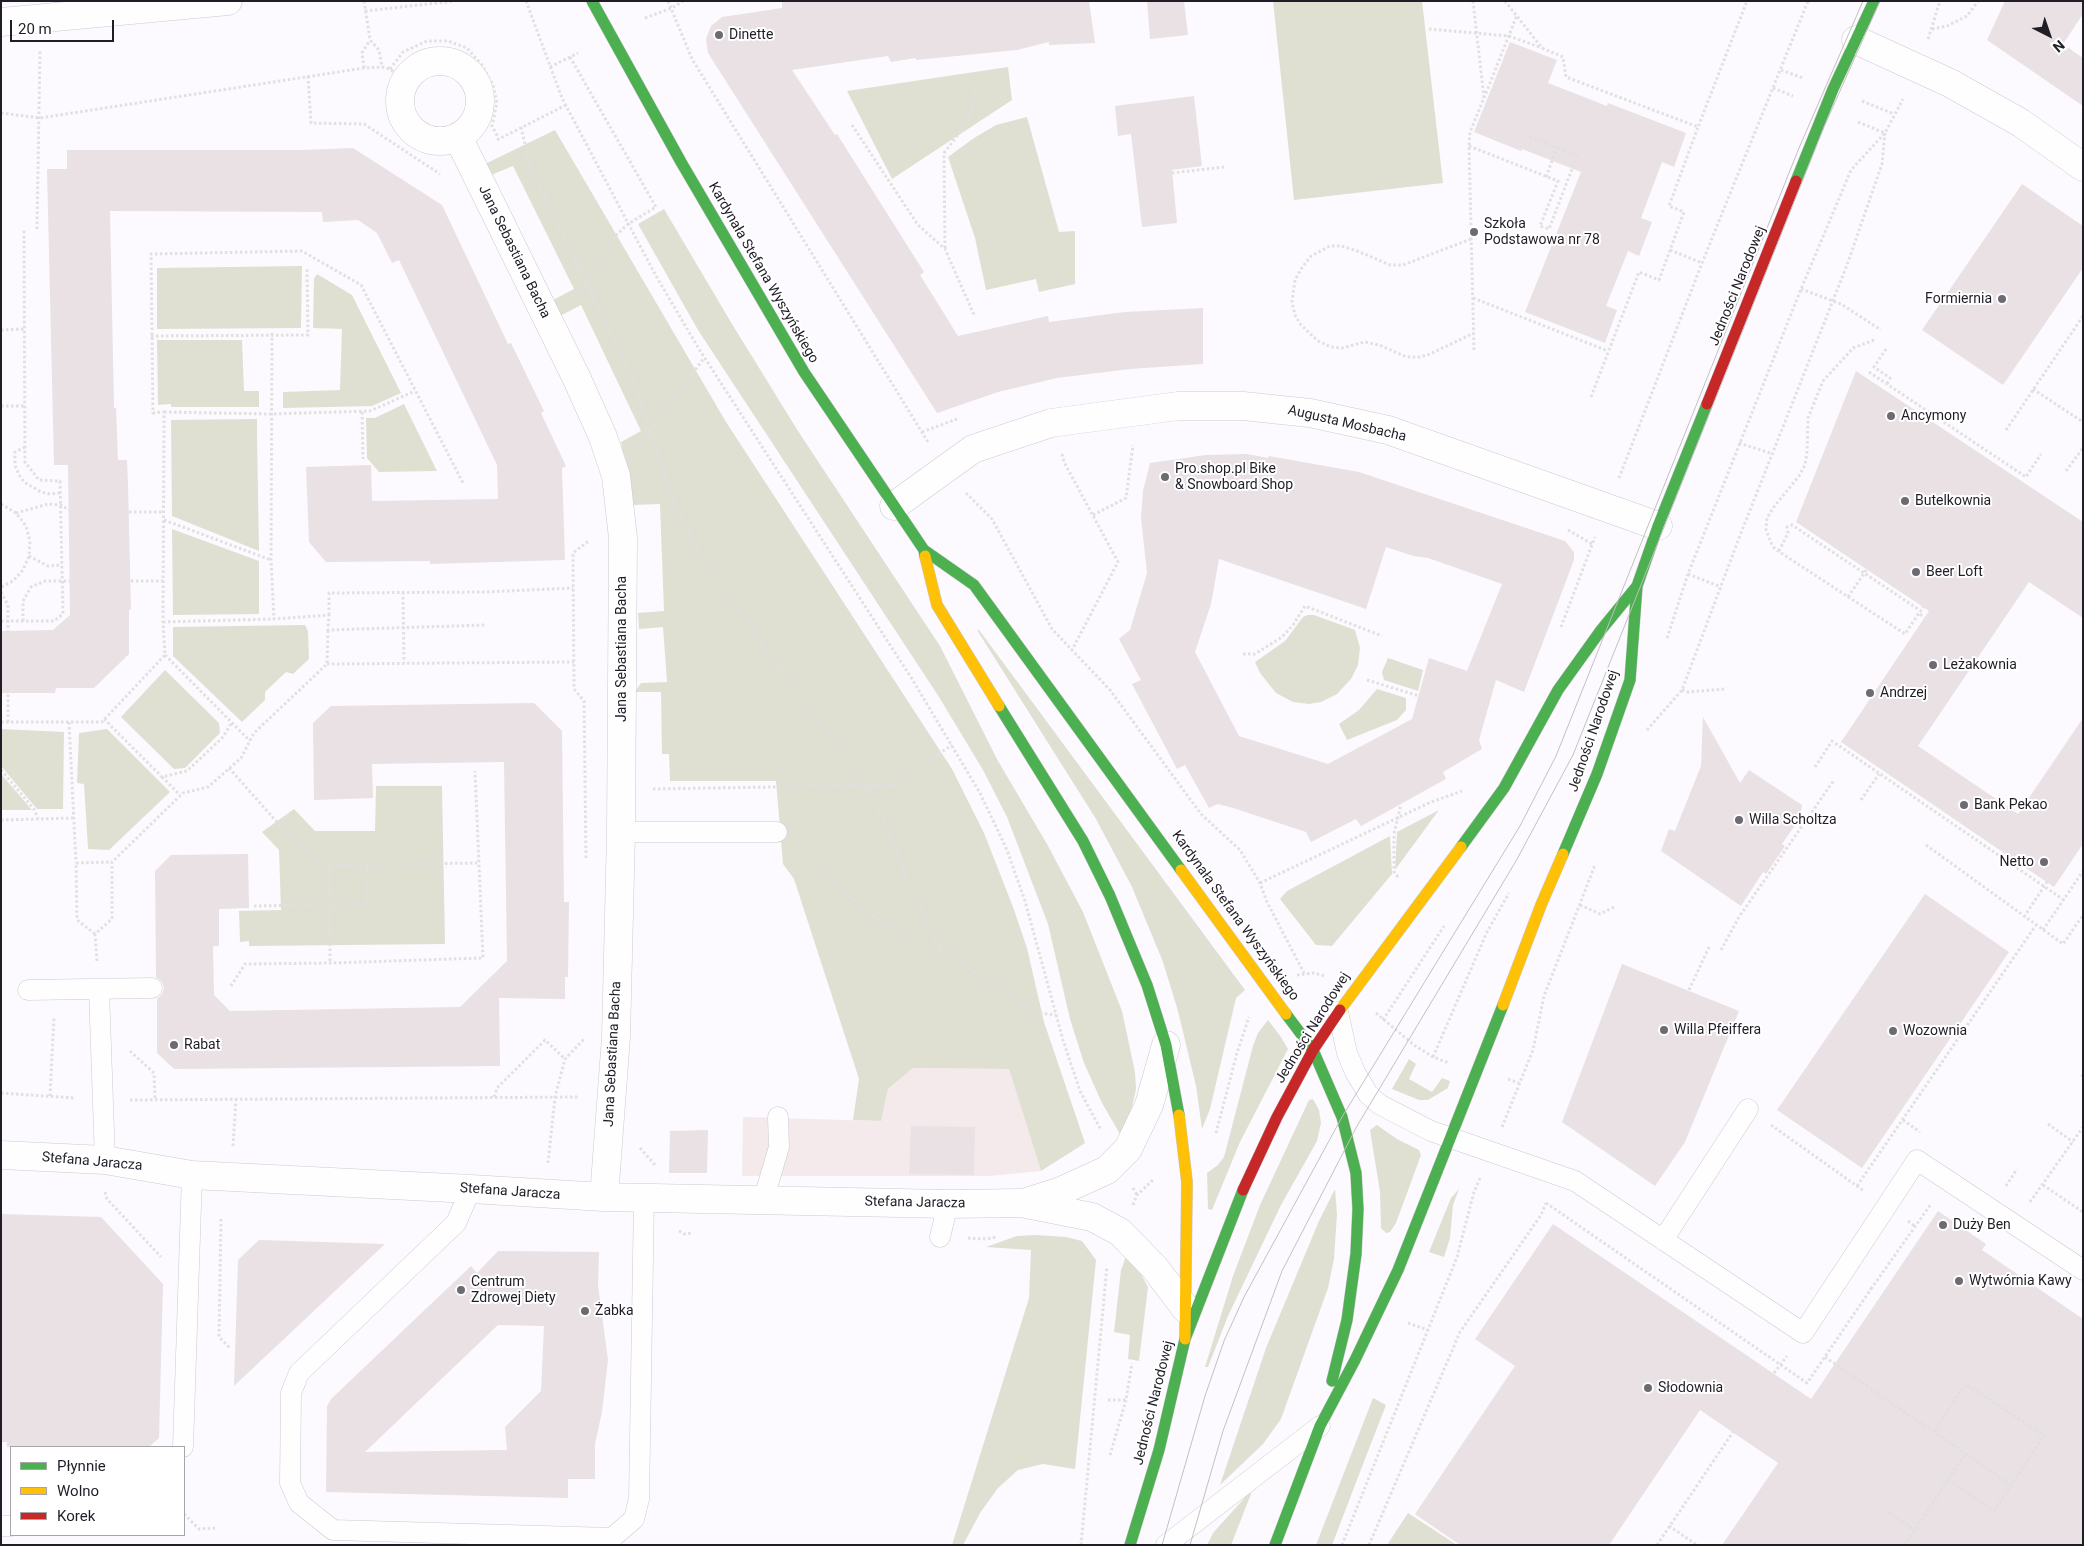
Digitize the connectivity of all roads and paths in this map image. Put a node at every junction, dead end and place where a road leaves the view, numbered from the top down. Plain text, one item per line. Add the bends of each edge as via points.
1 (228, 1) edge
2 (364, 1) edge
3 (455, 1) edge
4 (526, 1) edge
5 (592, 1) edge
6 (668, 1) edge
7 (683, 1) edge
8 (1473, 1) edge
9 (1505, 1) edge
10 (1747, 1) edge
11 (1808, 1) edge
12 (1874, 1) edge
13 (1940, 1) edge
14 (1978, 1) edge
15 (672, 8) junction
16 (365, 11) junction
17 (1517, 15) junction
18 (645, 18) dead end
19 (1, 22) edge
20 (1429, 29) dead end
21 (1476, 34) junction
22 (1509, 36) junction
23 (370, 40) junction
24 (1856, 40) junction
25 (40, 41) dead end
26 (1542, 48) junction
27 (578, 53) dead end
28 (570, 57) junction
29 (550, 67) junction
30 (364, 68) junction
31 (1780, 70) junction
32 (392, 72) junction
33 (308, 76) junction
34 (1800, 77) dead end
35 (975, 88) dead end
36 (1773, 88) junction
37 (1793, 96) dead end
38 (1484, 98) junction
39 (1902, 98) dead end
40 (1870, 104) dead end
41 (566, 105) junction
42 (1, 114) edge
43 (1894, 114) junction
44 (40, 118) junction
45 (1858, 122) dead end
46 (852, 125) dead end
47 (521, 127) junction
48 (1698, 127) junction
49 (1885, 133) junction
50 (1530, 136) dead end
51 (499, 139) junction
52 (462, 146) junction
53 (1469, 146) junction
54 (1557, 147) junction
55 (2083, 166) edge
56 (1224, 167) dead end
57 (1172, 173) dead end
58 (1546, 177) junction
59 (628, 224) junction
60 (38, 229) dead end
61 (24, 230) dead end
62 (1471, 240) junction
63 (945, 248) junction
64 (1670, 250) junction
65 (1702, 263) junction
66 (307, 269) dead end
67 (586, 282) junction
68 (1801, 289) junction
69 (1473, 298) junction
70 (1834, 300) junction
71 (2083, 316) edge
72 (975, 317) dead end
73 (547, 320) junction
74 (24, 329) junction
75 (1, 330) edge
76 (1881, 330) dead end
77 (1474, 333) junction
78 (272, 334) junction
79 (151, 336) junction
80 (1874, 340) dead end
81 (1886, 349) dead end
82 (1474, 351) dead end
83 (1608, 351) junction
84 (704, 358) junction
85 (1869, 372) dead end
86 (1886, 384) junction
87 (2033, 389) junction
88 (415, 391) junction
89 (1591, 397) dead end
90 (1, 406) edge
91 (25, 406) junction
92 (164, 412) junction
93 (362, 412) junction
94 (270, 414) junction
95 (2083, 422) edge
96 (650, 430) junction
97 (2006, 430) dead end
98 (1134, 439) dead end
99 (1740, 443) junction
100 (930, 444) dead end
101 (25, 447) junction
102 (1061, 448) dead end
103 (2083, 448) edge
104 (1773, 454) junction
105 (2041, 454) dead end
106 (363, 459) dead end
107 (612, 465) junction
108 (2066, 472) dead end
109 (463, 483) dead end
110 (1616, 486) dead end
111 (963, 490) dead end
112 (60, 493) junction
113 (1, 504) edge
114 (61, 505) junction
115 (894, 506) junction
116 (69, 510) dead end
117 (129, 512) dead end
118 (163, 512) junction
119 (16, 513) junction
120 (1093, 515) junction
121 (164, 520) junction
122 (1658, 526) junction
123 (1564, 528) dead end
124 (1597, 530) dead end
125 (623, 538) junction
126 (1592, 544) junction
127 (924, 550) junction
128 (1779, 551) junction
129 (29, 556) junction
130 (271, 560) junction
131 (62, 565) junction
132 (1866, 569) dead end
133 (1864, 573) junction
134 (1688, 574) junction
135 (62, 580) junction
136 (70, 581) dead end
137 (130, 581) dead end
138 (163, 581) junction
139 (1637, 586) junction
140 (1721, 586) junction
141 (1, 587) edge
142 (573, 588) junction
143 (1, 592) edge
144 (404, 592) junction
145 (1848, 597) junction
146 (1923, 607) dead end
147 (329, 615) junction
148 (1924, 618) dead end
149 (274, 619) junction
150 (1, 621) edge
151 (8, 621) junction
152 (23, 622) junction
153 (163, 622) junction
154 (485, 625) dead end
155 (404, 628) junction
156 (328, 630) junction
157 (8, 631) dead end
158 (1558, 635) dead end
159 (1382, 636) dead end
160 (1665, 646) dead end
161 (1072, 650) junction
162 (1243, 654) dead end
163 (165, 655) junction
164 (574, 662) junction
165 (404, 663) junction
166 (326, 664) junction
167 (1367, 680) dead end
168 (1725, 689) dead end
169 (1682, 690) junction
170 (8, 693) dead end
171 (1419, 696) dead end
172 (104, 719) junction
173 (1, 722) edge
174 (8, 722) junction
175 (69, 722) junction
176 (232, 722) junction
177 (1648, 723) dead end
178 (250, 741) junction
179 (952, 745) junction
180 (1815, 767) dead end
181 (229, 768) junction
182 (1, 770) edge
183 (475, 771) dead end
184 (1880, 774) junction
185 (162, 777) junction
186 (1834, 780) dead end
187 (867, 786) junction
188 (585, 789) junction
189 (621, 790) junction
190 (180, 796) junction
191 (1458, 798) dead end
192 (1862, 800) dead end
193 (1401, 804) dead end
194 (74, 818) junction
195 (38, 819) junction
196 (1397, 819) junction
197 (1, 820) edge
198 (621, 832) junction
199 (777, 832) joint
200 (1926, 845) dead end
201 (112, 862) junction
202 (76, 863) junction
203 (366, 864) junction
204 (478, 864) junction
205 (330, 865) junction
206 (586, 867) dead end
207 (1404, 870) dead end
208 (2083, 871) edge
209 (1398, 877) junction
210 (1260, 882) junction
211 (2047, 882) dead end
212 (1589, 883) dead end
213 (1392, 885) dead end
214 (2044, 887) junction
215 (2064, 900) junction
216 (330, 904) junction
217 (1580, 905) junction
218 (254, 906) dead end
219 (1616, 906) dead end
220 (2083, 915) edge
221 (2024, 917) junction
222 (2036, 925) junction
223 (2043, 930) junction
224 (95, 934) junction
225 (1710, 945) dead end
226 (1721, 950) dead end
227 (941, 952) junction
228 (330, 963) junction
229 (1329, 968) dead end
230 (1304, 973) junction
231 (1323, 975) junction
232 (1296, 976) dead end
233 (1329, 978) dead end
234 (231, 986) dead end
235 (152, 988) dead end
236 (28, 990) dead end
237 (55, 990) junction
238 (99, 990) junction
239 (1689, 990) dead end
240 (1371, 1009) dead end
241 (1254, 1010) dead end
242 (1338, 1012) junction
243 (1056, 1015) junction
244 (587, 1035) dead end
245 (1166, 1045) junction
246 (127, 1049) dead end
247 (1314, 1050) junction
248 (565, 1059) junction
249 (1450, 1064) dead end
250 (1, 1093) edge
251 (50, 1096) junction
252 (494, 1097) junction
253 (555, 1097) junction
254 (611, 1097) junction
255 (236, 1099) junction
256 (102, 1100) junction
257 (155, 1100) junction
258 (1748, 1109) joint
259 (778, 1118) dead end
260 (1903, 1120) junction
261 (2048, 1124) dead end
262 (2083, 1127) edge
263 (1102, 1132) dead end
264 (1924, 1134) dead end
265 (1215, 1136) dead end
266 (1452, 1138) junction
267 (633, 1141) dead end
268 (2073, 1142) junction
269 (1492, 1152) junction
270 (1, 1155) edge
271 (105, 1160) junction
272 (659, 1169) dead end
273 (1160, 1174) dead end
274 (192, 1175) junction
275 (1557, 1175) junction
276 (230, 1177) junction
277 (1948, 1180) junction
278 (2043, 1185) junction
279 (1857, 1186) junction
280 (104, 1188) dead end
281 (471, 1189) junction
282 (548, 1194) junction
283 (1137, 1195) dead end
284 (604, 1198) junction
285 (644, 1198) junction
286 (763, 1201) junction
287 (1021, 1203) junction
288 (1546, 1203) junction
289 (948, 1204) junction
290 (1886, 1206) junction
291 (2083, 1212) edge
292 (222, 1219) dead end
293 (2014, 1225) junction
294 (1916, 1226) junction
295 (940, 1237) dead end
296 (1663, 1240) junction
297 (1109, 1260) dead end
298 (2083, 1270) edge
299 (189, 1273) junction
300 (1871, 1289) dead end
301 (1186, 1309) junction
302 (1185, 1339) junction
303 (230, 1348) dead end
304 (1824, 1357) dead end
305 (1132, 1363) dead end
306 (1780, 1365) dead end
307 (1108, 1400) dead end
308 (1126, 1400) junction
309 (1320, 1426) junction
310 (1733, 1432) dead end
311 (1934, 1432) junction
312 (183, 1446) edge
313 (1965, 1454) junction
314 (1110, 1455) dead end
315 (1948, 1480) junction
316 (2011, 1485) junction
317 (1889, 1513) dead end
318 (185, 1515) edge
319 (1669, 1526) junction
320 (215, 1528) dead end
321 (1915, 1530) junction
322 (1081, 1545) edge
323 (1130, 1545) edge
324 (1166, 1545) edge
325 (1275, 1545) edge
326 (1342, 1545) edge
327 (1369, 1545) edge
328 (1657, 1545) edge
329 (1697, 1545) edge
330 (1905, 1545) edge

1 - 19 street
2 - 16 path
3 - 16 path
4 - 29 path
5 - 115 main road, Kardynała Stefana Wyszyńskiego via 676,154 804,372
6 - 15 path
7 - 15 path
8 - 21 path
9 - 17 path
10 - 48 path
11 - 31 path
12 - 24 main road, Jedności Narodowej
13 - 14 path via 1932,29 1967,16
15 - 18 path
15 - 100 path via 692,59
16 - 23 path
17 - 22 path
17 - 26 path
20 - 21 path
21 - 22 path
21 - 38 path
22 - 26 path
22 - 38 path
23 - 30 path via 362,53
23 - 32 path
24 - 55 street via 1958,87 2021,122
24 - 122 main road, Jedności Narodowej via 1833,89
25 - 44 path
26 - 48 path via 1563,57 1566,77
27 - 28 path
28 - 29 path
28 - 59 path via 656,207
29 - 41 path
30 - 32 path
30 - 33 path
31 - 34 path
31 - 36 path
32 - 51 path via 403,52 427,41 448,41 467,48 493,85 497,103 492,126
32 - 52 street via 400,93 399,107 403,120 412,131 423,139 436,142 450,140
32 - 52 street via 434,60 453,62 468,72 477,83 479,111
33 - 44 path
33 - 52 path via 311,123 364,124 445,177
35 - 63 path via 970,113 944,153
36 - 37 path
36 - 65 path
38 - 53 path via 1470,132
39 - 43 path
40 - 43 path
41 - 47 path
41 - 59 path
42 - 44 path
43 - 49 path
44 - 60 path
45 - 49 path
46 - 63 path via 918,225
47 - 51 path
47 - 67 path via 531,169
48 - 64 path via 1669,206 1684,212
49 - 68 path via 1851,170
49 - 70 path via 1882,164
50 - 54 path
51 - 52 path
52 - 73 street, Jana Sebastiana Bacha
53 - 58 path
53 - 62 path
54 - 58 path
54 - 58 path via 1577,156 1549,229 1540,226 1558,181
56 - 57 path
59 - 67 path via 614,238
59 - 84 path
61 - 74 path
62 - 69 path
62 - 77 path via 1403,265 1390,265 1354,250 1330,246 1311,256 1300,269 1292,302 1301,326 1330,347 1342,348 1365,342 1407,357 1420,357
63 - 72 path
64 - 65 path
64 - 83 path via 1659,280 1639,272
65 - 110 path
66 - 78 path via 308,335
67 - 73 path via 567,300 561,314
67 - 96 path via 635,384
68 - 70 path
68 - 99 path
69 - 77 path
69 - 83 path
70 - 76 path
70 - 104 path
71 - 87 path
73 - 107 street, Jana Sebastiana Bacha via 596,420
74 - 75 path
74 - 91 path
77 - 82 path
78 - 79 path
78 - 94 path
79 - 88 path via 151,254 302,251 361,285
79 - 92 path via 153,413
80 - 128 path via 1853,348 1832,369 1817,393 1808,418 1808,452 1800,476 1767,518 1769,539
81 - 86 path via 1874,367 1890,378
83 - 89 path
84 - 96 path
84 - 179 path
85 - 86 path
86 - 105 path via 2026,477
87 - 95 path
87 - 97 path
88 - 93 path
88 - 109 path
90 - 91 path
91 - 101 path
92 - 94 path
92 - 118 path
93 - 94 path
93 - 106 path
94 - 130 path
96 - 107 path via 627,458
96 - 187 path via 668,489 700,555
98 - 120 path via 1126,498
99 - 104 path
99 - 134 path
101 - 112 path via 26,462 31,472 39,480 60,481
101 - 112 path via 15,452 15,465 24,482 41,492
102 - 120 path via 1064,462
103 - 108 path
104 - 140 path
107 - 125 street, Jana Sebastiana Bacha
111 - 161 path via 992,519 1052,629
112 - 114 path
113 - 119 path
114 - 116 path
114 - 119 path via 48,504
114 - 131 path
115 - 122 street, Augusta Mosbacha via 973,449 1051,423 1178,406 1243,406 1293,410 1388,430
115 - 127 main road, Kardynała Stefana Wyszyńskiego
117 - 118 path
118 - 121 path
119 - 129 path via 26,526
120 - 161 path via 1118,562
121 - 130 path
121 - 138 path
122 - 139 main road, Jedności Narodowej
123 - 126 path
124 - 126 path
125 - 142 path via 591,539 573,553
125 - 189 street, Jana Sebastiana Bacha
126 - 158 path
127 - 245 main road, Kardynała Stefana Wyszyńskiego via 937,605 1083,841 1110,896 1147,985
127 - 247 main road, Kardynała Stefana Wyszyńskiego via 974,585
128 - 133 path via 1788,533 1787,527 1792,525
128 - 145 path
129 - 131 path via 48,566
129 - 141 path via 23,570 13,581
130 - 149 path
131 - 135 path
132 - 133 path
133 - 145 path
133 - 146 path via 1920,611
134 - 140 path
134 - 160 path
135 - 136 path
135 - 152 path via 45,581 31,588 23,601
135 - 152 path via 63,614 54,622
137 - 138 path
138 - 153 path
139 - 242 main road, Jedności Narodowej via 1558,690 1504,788 1484,817
139 - 266 main road, Jedności Narodowej via 1630,680 1622,704
140 - 169 path
142 - 144 path
142 - 164 path
143 - 151 path via 8,605
144 - 147 path via 329,593
144 - 155 path
145 - 148 path via 1905,634 1919,613
147 - 149 path
147 - 156 path
149 - 153 path
150 - 151 path
151 - 152 path
151 - 157 path
153 - 163 path
154 - 155 path
155 - 156 path
155 - 165 path
156 - 166 path
159 - 162 path via 1305,606 1282,638 1255,654
161 - 210 path via 1110,690 1201,814 1240,850
163 - 172 path
163 - 176 path
164 - 165 path
164 - 188 path via 574,690 584,701
165 - 166 path
166 - 178 path via 254,733
167 - 171 path
168 - 169 path
169 - 177 path via 1647,731
170 - 174 path
172 - 175 path via 102,722
172 - 185 path
173 - 174 path
174 - 175 path
175 - 194 path
176 - 178 path
176 - 185 path via 223,737 187,772
178 - 181 path via 241,758
179 - 187 path via 893,785
179 - 243 path via 980,793 1007,850 1025,901
180 - 184 path via 1832,741
181 - 190 path via 208,787
181 - 205 path via 275,820 323,864
182 - 195 path via 34,809
183 - 204 path
184 - 192 path
184 - 214 path
185 - 190 path
186 - 226 path via 1739,917
187 - 189 path
187 - 227 path
188 - 189 path
188 - 206 path
189 - 198 street, Jana Sebastiana Bacha
190 - 201 path
191 - 196 path via 1464,790
193 - 196 path
194 - 195 path
194 - 202 path
195 - 197 path
196 - 209 path via 1394,872
196 - 210 path
198 - 199 lane
198 - 254 street, Jana Sebastiana Bacha via 616,1037
199 - 227 path via 780,845 816,868 861,907 894,930
200 - 221 path
201 - 202 path
201 - 224 path via 112,919
202 - 224 path via 77,920
203 - 204 path
203 - 205 path
203 - 216 path via 367,904
204 - 228 path via 483,958
205 - 216 path
207 - 209 path
208 - 215 path
209 - 213 path
210 - 230 path
211 - 214 path
212 - 217 path
214 - 215 path
214 - 221 path
215 - 223 path
216 - 218 path
216 - 228 path
217 - 219 path via 1600,914
217 - 269 path via 1544,996 1533,1050
220 - 223 path via 2063,944
221 - 222 path
222 - 223 path
222 - 260 path
224 - 238 path
225 - 239 path
227 - 243 path via 1037,1013
228 - 234 path via 245,964
229 - 231 path
230 - 231 path
230 - 232 path
231 - 233 path
235 - 238 lane
236 - 237 lane
237 - 238 lane
237 - 251 path
238 - 256 lane
240 - 249 path via 1414,1044
241 - 265 path via 1244,1029
242 - 247 main road, Jedności Narodowej
242 - 266 lane via 1347,1053 1368,1094 1405,1118
243 - 263 path via 1080,1091
244 - 248 path
245 - 287 street, Stefana Jaracza via 1148,1105 1128,1149 1107,1170 1061,1191
245 - 301 main road, Kardynała Stefana Wyszyńskiego via 1187,1182
246 - 257 path via 154,1073
247 - 302 main road, Jedności Narodowej via 1242,1191
247 - 309 main road, Kardynała Stefana Wyszyńskiego via 1342,1117 1356,1174 1358,1210 1347,1320
248 - 252 path via 545,1040 497,1088
248 - 253 path
250 - 251 path
251 - 256 path
252 - 253 path
252 - 255 path
253 - 254 path
253 - 282 path
254 - 284 street, Jana Sebastiana Bacha
255 - 257 path
255 - 276 path
256 - 257 path
256 - 271 lane
258 - 279 path
258 - 296 lane
259 - 286 lane via 779,1147
260 - 264 path
260 - 279 path
261 - 268 path
262 - 268 path
266 - 269 lane
266 - 309 main road, Jedności Narodowej via 1389,1290
267 - 272 path
268 - 278 path
269 - 275 lane
269 - 326 path via 1474,1192 1458,1257
270 - 271 street, Stefana Jaracza
271 - 274 street, Stefana Jaracza
273 - 283 path
274 - 276 street, Stefana Jaracza
274 - 299 lane
275 - 288 path
275 - 296 lane via 1575,1181
276 - 281 street, Stefana Jaracza
277 - 290 lane via 1917,1160
277 - 293 lane
277 - 294 path
278 - 291 path
278 - 293 path
279 - 290 path
280 - 299 path via 107,1199 177,1274
281 - 282 street, Stefana Jaracza
281 - 285 lane via 456,1223 300,1372 291,1393 290,1483 299,1503 333,1530 612,1538 634,1519 639,1499
282 - 284 street, Stefana Jaracza
284 - 285 street, Stefana Jaracza
285 - 286 street, Stefana Jaracza
286 - 289 street, Stefana Jaracza
287 - 289 street, Stefana Jaracza
287 - 301 street, Stefana Jaracza via 1092,1217 1120,1232 1155,1268
288 - 306 path
288 - 327 path via 1460,1332
289 - 295 lane
290 - 294 path
290 - 296 lane via 1803,1333
292 - 303 path via 219,1337
293 - 298 lane
294 - 300 path
297 - 322 path
299 - 312 lane
301 - 302 main road, Kardynała Stefana Wyszyńskiego
302 - 323 main road, Jedności Narodowej via 1159,1450
304 - 311 path
305 - 308 path
307 - 308 path
308 - 314 path
309 - 324 lane
309 - 325 main road, Jedności Narodowej
310 - 319 path
311 - 313 path
311 - 316 path via 1965,1384 2044,1435
313 - 315 path
313 - 316 path
315 - 316 path via 1994,1511
315 - 321 path
317 - 321 path
318 - 320 path via 198,1529
319 - 328 path
319 - 329 path
321 - 330 path

